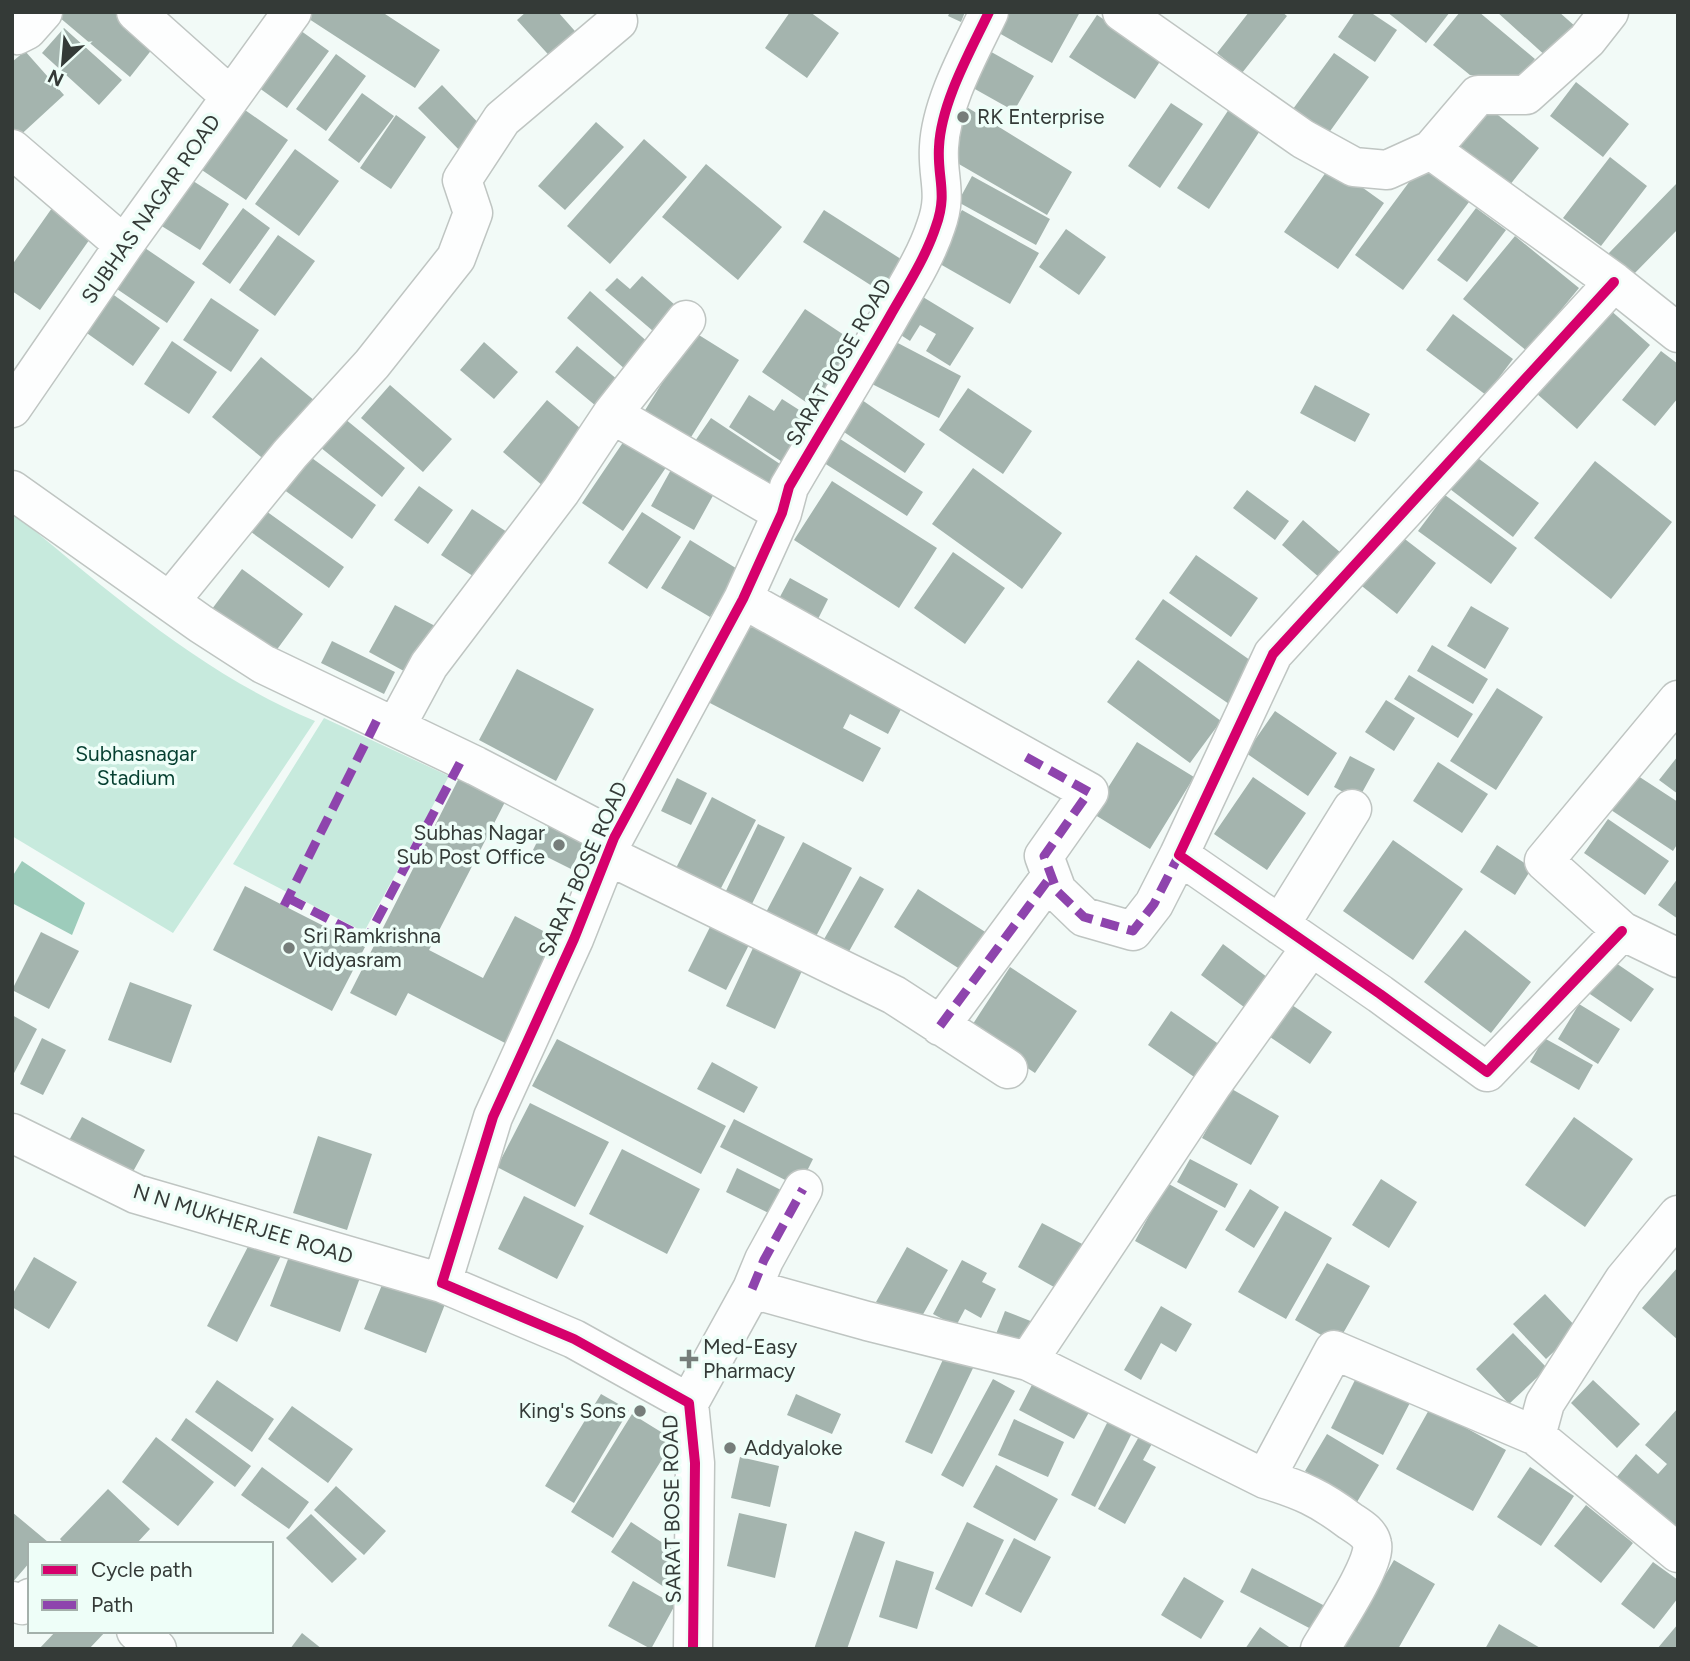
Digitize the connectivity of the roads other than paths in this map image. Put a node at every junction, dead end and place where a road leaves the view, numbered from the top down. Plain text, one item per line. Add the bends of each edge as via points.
1 (43, 12) edge
2 (136, 12) edge
3 (292, 12) edge
4 (989, 12) edge
5 (1609, 12) edge
6 (1133, 15) edge
7 (618, 21) dead end
8 (12, 32) edge
9 (230, 96) junction
10 (12, 149) edge
11 (1432, 150) junction
12 (124, 245) junction
13 (1614, 282) junction
14 (686, 320) dead end
15 (1678, 333) edge
16 (15, 399) edge
17 (612, 414) junction
18 (12, 490) edge
19 (782, 513) junction
20 (743, 599) junction
21 (170, 601) junction
22 (1678, 700) edge
23 (396, 726) junction
24 (1352, 809) dead end
25 (611, 846) junction
26 (1179, 855) junction
27 (1051, 876) junction
28 (1280, 925) junction
29 (1622, 931) junction
30 (1311, 947) junction
31 (1678, 958) edge
32 (940, 1026) junction
33 (1008, 1069) dead end
34 (12, 1133) edge
35 (803, 1189) dead end
36 (1678, 1215) edge
37 (442, 1283) junction
38 (752, 1289) junction
39 (1028, 1361) junction
40 (689, 1403) junction
41 (1536, 1436) junction
42 (1265, 1479) junction
43 (1678, 1553) edge
44 (28, 1600) edge
45 (12, 1601) edge
46 (138, 1633) edge
47 (157, 1649) edge
48 (693, 1649) edge
49 (1320, 1649) edge

1 - 8 street via 27,30 17,35
2 - 9 street
3 - 9 street, SUBHAS NAGAR ROAD
4 - 19 street, SARAT BOSE ROAD via 943,122 939,146 942,207 936,228 901,297 789,487
5 - 11 street via 1587,40 1526,95 1478,95
6 - 11 street via 1303,139 1354,167 1387,170
7 - 21 street via 502,119 462,180 473,213 456,258 372,365 289,454
9 - 12 street, SUBHAS NAGAR ROAD
10 - 12 street
11 - 13 street
12 - 16 street, SUBHAS NAGAR ROAD
13 - 15 street
13 - 26 street via 1272,654
14 - 17 street
17 - 19 street
17 - 23 street via 561,491 429,664
18 - 21 street
19 - 20 street, SARAT BOSE ROAD
20 - 25 street, SARAT BOSE ROAD
20 - 27 street via 1089,792 1044,856
21 - 23 street via 263,664
22 - 29 street via 1544,861
23 - 25 street
24 - 28 street
25 - 32 street via 894,996
25 - 37 street, SARAT BOSE ROAD via 493,1116
26 - 27 street via 1154,904 1133,931 1084,917 1057,891
26 - 28 street
27 - 32 street
28 - 30 street
29 - 30 street via 1487,1072
29 - 31 street
30 - 39 street via 1212,1085
32 - 33 street
34 - 37 street, N N MUKHERJEE ROAD via 136,1194
35 - 38 street
36 - 41 street via 1624,1280 1545,1403
37 - 40 street, SARAT BOSE ROAD via 574,1339
38 - 39 street
38 - 40 street
39 - 42 street
40 - 48 street, SARAT BOSE ROAD via 695,1463
41 - 42 street via 1334,1350
41 - 43 street
42 - 49 street via 1324,1501 1367,1533 1372,1544 1368,1566
44 - 45 street via 22,1605
46 - 47 street

